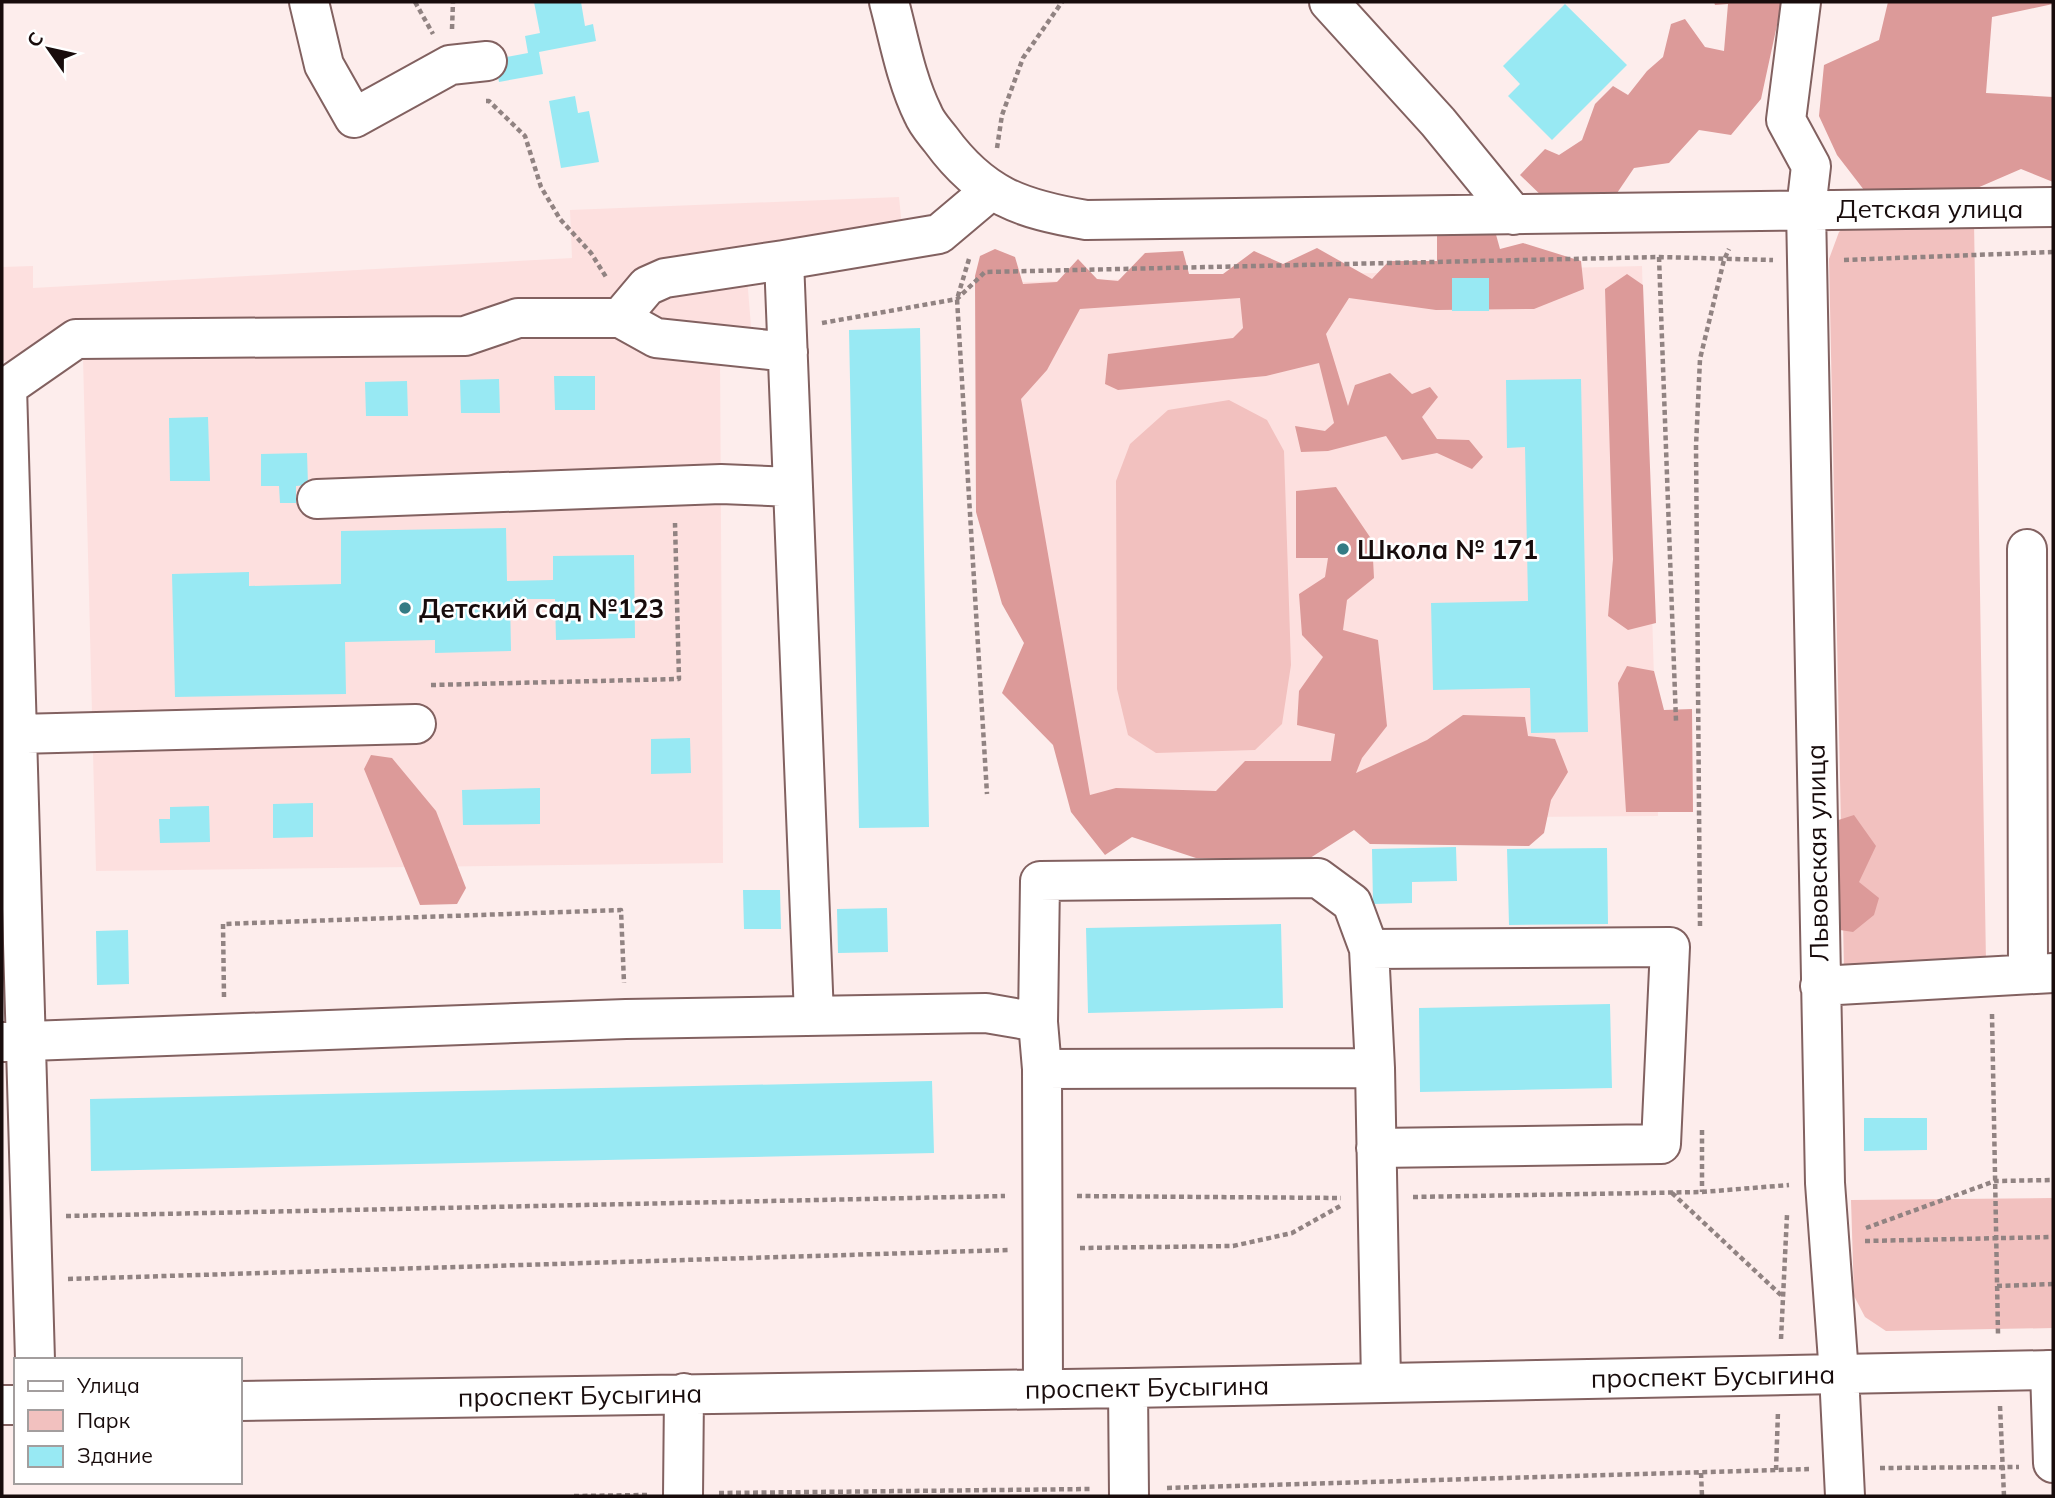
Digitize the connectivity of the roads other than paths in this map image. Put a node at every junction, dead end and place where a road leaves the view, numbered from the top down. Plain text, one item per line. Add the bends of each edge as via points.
1 (309, 2) edge
2 (889, 2) edge
3 (1329, 2) edge
4 (1801, 2) edge
5 (487, 61) dead end
6 (990, 191) junction
7 (2053, 207) edge
8 (1806, 209) junction
9 (1514, 215) junction
10 (784, 260) junction
11 (627, 309) junction
12 (787, 340) junction
13 (4, 386) edge
14 (793, 487) junction
15 (317, 499) dead end
16 (2027, 549) dead end
17 (12, 716) edge
18 (416, 724) dead end
19 (1369, 949) junction
20 (2024, 974) edge
21 (1819, 986) junction
22 (814, 1016) junction
23 (1038, 1022) junction
24 (14, 1042) edge
25 (1375, 1068) junction
26 (1042, 1069) junction
27 (1376, 1148) junction
28 (35, 1358) edge
29 (2052, 1370) edge
30 (1839, 1374) junction
31 (1381, 1382) junction
32 (1128, 1388) junction
33 (1043, 1389) junction
34 (684, 1393) junction
35 (242, 1401) edge
36 (2041, 1465) edge
37 (1845, 1482) edge
38 (1129, 1493) edge
39 (683, 1495) edge

1 - 5 street via 324,65 354,118 450,65
2 - 6 street via 923,115 954,158
3 - 9 street via 1438,122
4 - 8 street, Львовская улица via 1786,120 1811,166
6 - 9 street, Детская улица via 1041,212 1086,220
6 - 10 street via 939,234
7 - 8 street, Детская улица
8 - 9 street, Детская улица
8 - 21 street, Львовская улица
10 - 11 street via 665,278 647,286
10 - 12 street
11 - 12 street via 656,338
11 - 13 street via 518,318 465,336 76,339
12 - 14 street
13 - 17 street
14 - 15 street via 721,484
14 - 22 street
16 - 20 street
17 - 18 street
17 - 24 street
19 - 23 street via 1352,903 1318,878 1040,881
19 - 25 street
19 - 27 street via 1670,947 1661,1144
20 - 21 street
21 - 30 street, Львовская улица via 1825,1183
22 - 23 street via 986,1013
22 - 24 street
23 - 26 street
24 - 28 street via 31,1217
25 - 26 street
25 - 27 street
26 - 33 street
27 - 31 street
29 - 30 street, проспект Бусыгина
29 - 36 street
30 - 31 street, проспект Бусыгина
30 - 37 street, Львовская улица
31 - 32 street, проспект Бусыгина
32 - 33 street, проспект Бусыгина
32 - 38 street
33 - 34 street, проспект Бусыгина
34 - 35 street, проспект Бусыгина
34 - 39 street

